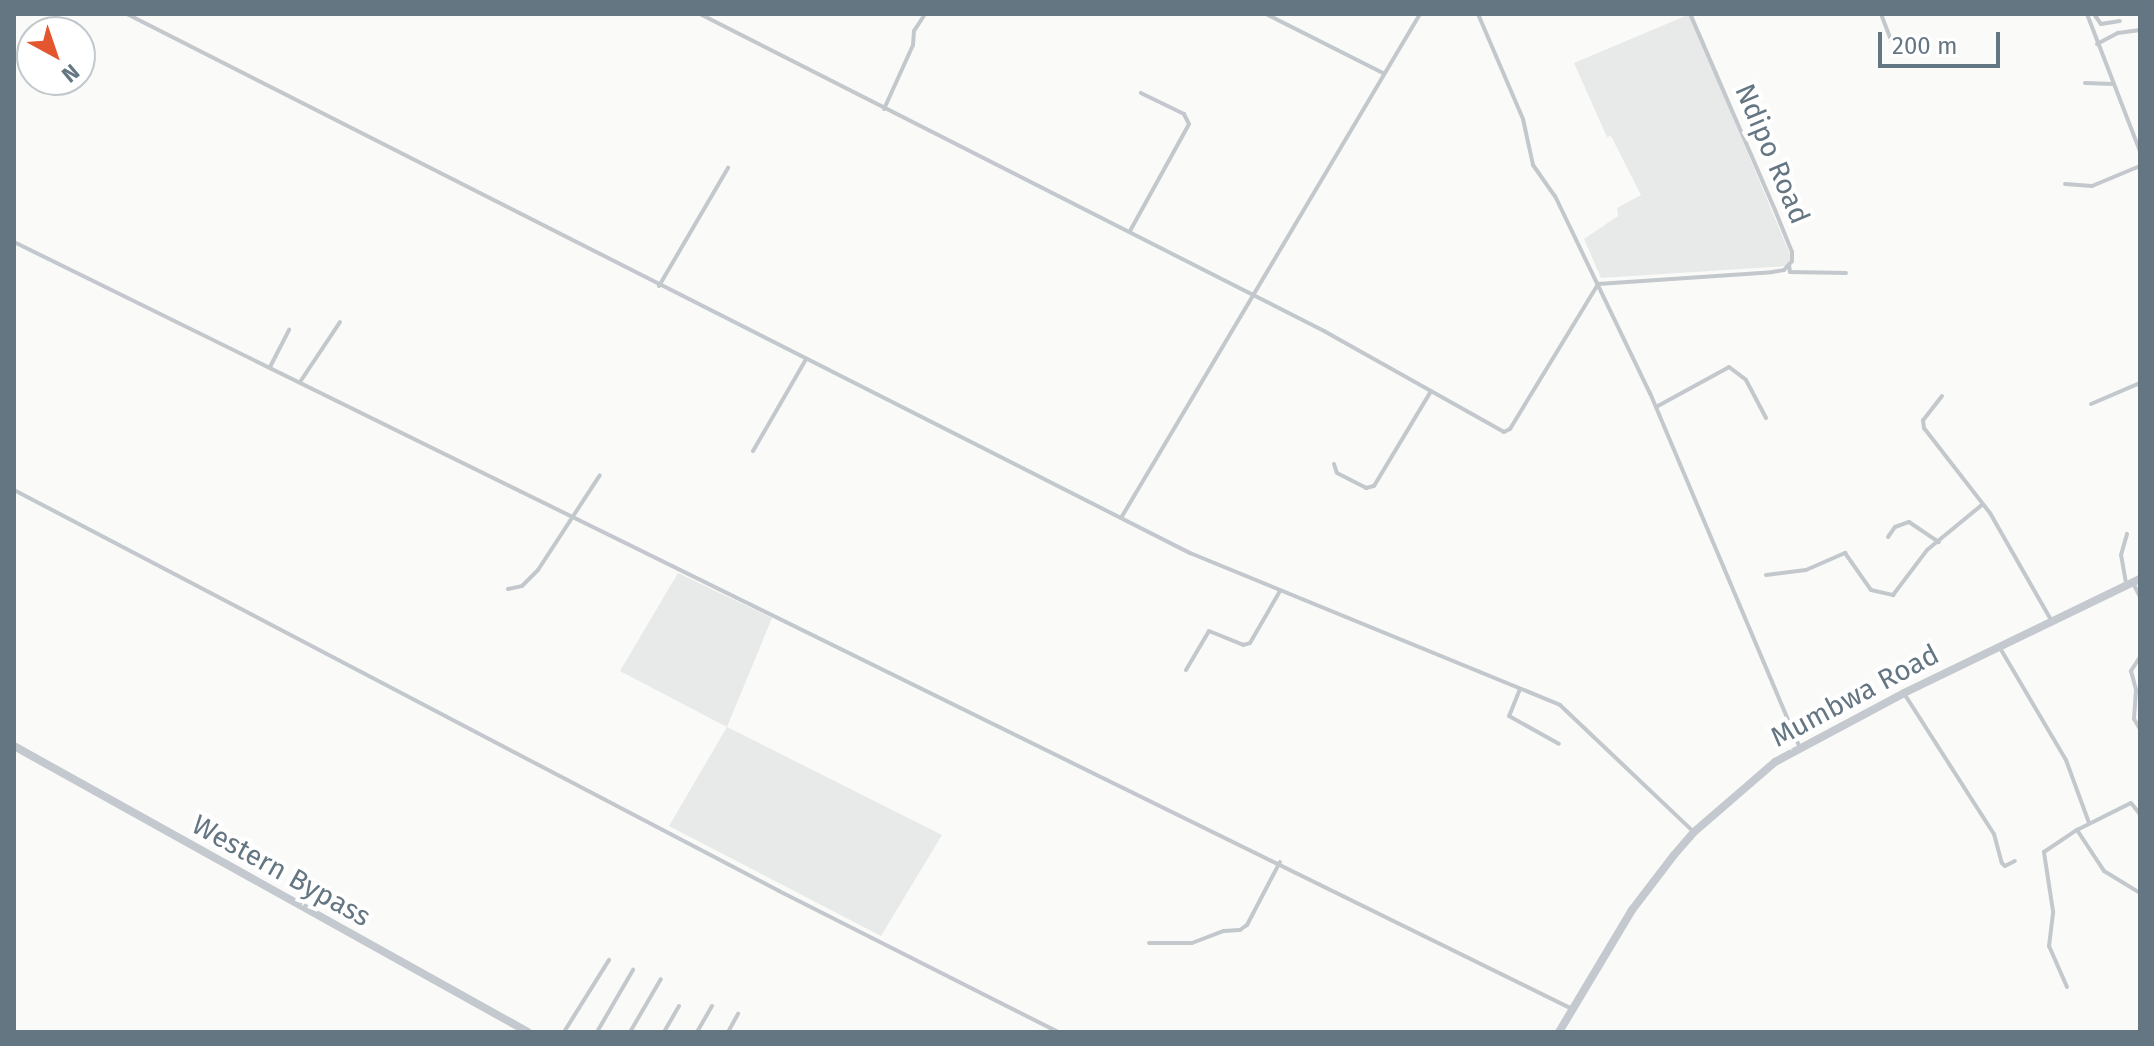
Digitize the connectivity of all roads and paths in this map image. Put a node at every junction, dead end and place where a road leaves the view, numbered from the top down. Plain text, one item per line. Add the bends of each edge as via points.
1 (127, 14) edge
2 (700, 14) edge
3 (925, 14) edge
4 (1266, 14) edge
5 (1420, 14) edge
6 (1478, 14) edge
7 (1690, 14) edge
8 (1881, 14) edge
9 (2087, 14) edge
10 (2094, 14) edge
11 (2120, 21) dead end
12 (2140, 30) edge
13 (1891, 40) dead end
14 (2097, 44) junction
15 (1383, 73) junction
16 (2085, 83) dead end
17 (2113, 84) junction
18 (1141, 93) dead end
19 (884, 109) junction
20 (2140, 151) edge
21 (2140, 166) edge
22 (728, 168) dead end
23 (2065, 184) dead end
24 (1130, 231) junction
25 (14, 242) edge
26 (1789, 265) junction
27 (1846, 273) dead end
28 (1598, 284) junction
29 (659, 286) junction
30 (1252, 294) junction
31 (340, 322) dead end
32 (289, 330) dead end
33 (805, 361) junction
34 (270, 367) junction
35 (300, 382) junction
36 (2140, 383) edge
37 (1431, 391) junction
38 (1942, 396) dead end
39 (2091, 404) dead end
40 (1656, 407) junction
41 (1766, 418) dead end
42 (753, 451) dead end
43 (1334, 464) dead end
44 (600, 475) dead end
45 (14, 490) edge
46 (1983, 504) junction
47 (575, 517) junction
48 (1121, 518) junction
49 (2127, 534) dead end
50 (1888, 537) dead end
51 (1939, 542) junction
52 (1766, 575) dead end
53 (2133, 583) edge
54 (508, 589) dead end
55 (1280, 591) junction
56 (2140, 597) edge
57 (2052, 622) junction
58 (2000, 647) junction
59 (2140, 657) edge
60 (1186, 670) dead end
61 (1520, 689) junction
62 (1904, 693) junction
63 (2140, 729) edge
64 (1559, 744) dead end
65 (14, 746) edge
66 (1799, 746) junction
67 (2140, 814) edge
68 (2089, 823) junction
69 (2077, 830) junction
70 (1694, 832) junction
71 (2015, 861) dead end
72 (1280, 862) junction
73 (2140, 893) edge
74 (1149, 943) dead end
75 (609, 960) dead end
76 (633, 970) dead end
77 (661, 979) dead end
78 (2067, 987) dead end
79 (679, 1006) dead end
80 (712, 1006) dead end
81 (1572, 1009) junction
82 (738, 1014) dead end
83 (528, 1032) edge
84 (564, 1032) edge
85 (597, 1032) edge
86 (630, 1032) edge
87 (664, 1032) edge
88 (697, 1032) edge
89 (728, 1032) edge
90 (1058, 1032) edge
91 (1559, 1032) edge

1 - 29 street
2 - 19 street
3 - 19 street
4 - 15 street
5 - 15 street
6 - 28 street via 1523,119 1537,174 1555,196
7 - 26 street, Ndipo Road via 1789,244
8 - 13 street
9 - 14 street
10 - 11 street via 2101,24
12 - 14 street
14 - 17 street
15 - 30 street
16 - 17 street
17 - 20 street
18 - 24 street via 1184,114 1189,124
19 - 24 street
21 - 23 street via 2092,186
22 - 29 street
24 - 30 street
25 - 34 street
26 - 27 street via 1790,272
26 - 28 street, Ndipo Road via 1772,272
28 - 37 street via 1507,431
28 - 40 street
29 - 33 street
30 - 37 street
30 - 48 street
31 - 35 street
32 - 34 street
33 - 42 street
33 - 48 street
34 - 35 street
35 - 47 street
36 - 39 street
37 - 43 street via 1374,486 1366,488 1337,473
38 - 46 street via 1923,425
40 - 41 street via 1729,367 1746,380
40 - 66 street
44 - 47 street
45 - 90 street
46 - 51 street
46 - 57 street
47 - 54 street via 533,577
47 - 72 street
48 - 55 street
49 - 53 street via 2121,555
50 - 51 street via 1895,527 1909,522
51 - 52 street via 1891,596 1871,590 1845,553 1806,570
53 - 56 street
53 - 57 main road, Mumbwa Road
55 - 60 street via 1250,643 1209,631
55 - 61 street
57 - 58 main road, Mumbwa Road
58 - 62 main road, Mumbwa Road
58 - 68 street via 2066,760
59 - 63 street via 2131,668 2134,719
61 - 64 street via 1509,716
61 - 70 street via 1569,712
62 - 66 main road, Mumbwa Road
62 - 71 street via 1994,834 2002,863
65 - 83 main road, Western Bypass
66 - 70 main road, Mumbwa Road
67 - 68 street via 2131,803
68 - 69 street
69 - 73 street via 2104,871
69 - 78 street via 2043,855 2053,911 2049,946
70 - 81 main road, Mumbwa Road via 1632,910
72 - 74 street via 1240,930 1192,943
72 - 81 street
75 - 84 street
76 - 85 street
77 - 86 street
79 - 87 street
80 - 88 street
81 - 91 main road, Mumbwa Road
82 - 89 street

